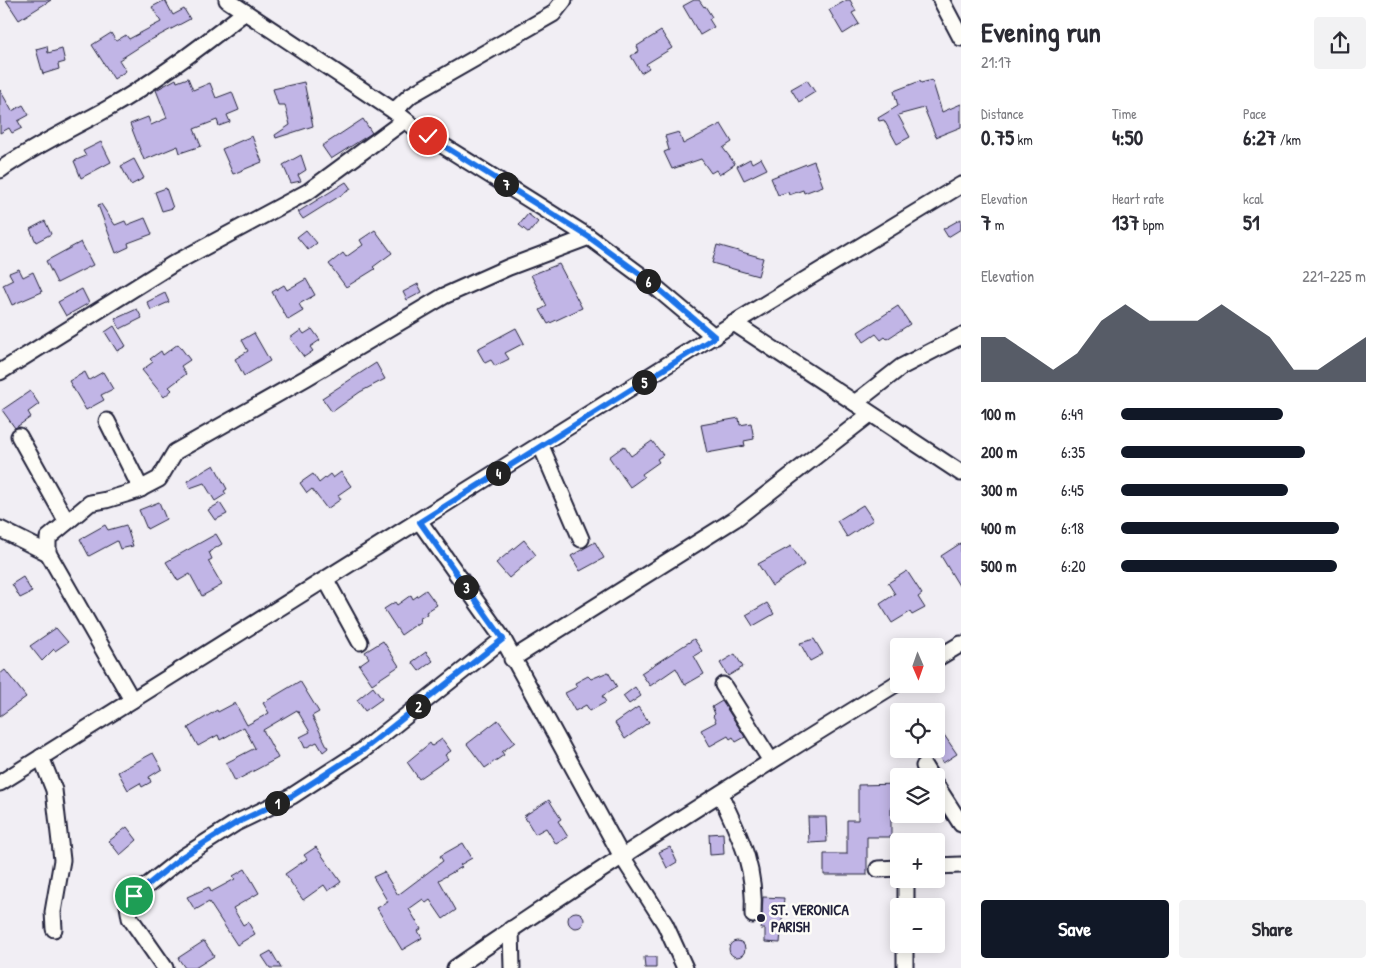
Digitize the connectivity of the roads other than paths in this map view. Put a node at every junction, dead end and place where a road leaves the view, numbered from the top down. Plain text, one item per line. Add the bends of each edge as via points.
1 (228, 0) edge
2 (564, 0) edge
3 (941, 0) edge
4 (245, 12) junction
5 (961, 38) edge
6 (400, 116) junction
7 (0, 170) edge
8 (961, 185) edge
9 (589, 237) junction
10 (734, 323) junction
11 (961, 336) edge
12 (715, 337) junction
13 (0, 372) edge
14 (855, 403) junction
15 (870, 414) junction
16 (107, 421) dead end
17 (20, 436) dead end
18 (541, 446) junction
19 (961, 473) edge
20 (141, 489) junction
21 (67, 522) junction
22 (420, 522) junction
23 (0, 529) edge
24 (582, 539) dead end
25 (48, 554) junction
26 (326, 580) junction
27 (503, 639) junction
28 (360, 642) dead end
29 (960, 647) edge
30 (945, 654) edge
31 (512, 659) junction
32 (723, 684) dead end
33 (890, 688) edge
34 (132, 700) junction
35 (41, 757) junction
36 (771, 761) junction
37 (0, 783) edge
38 (720, 794) junction
39 (945, 799) edge
40 (961, 824) edge
41 (621, 856) junction
42 (961, 865) edge
43 (945, 866) edge
44 (890, 868) edge
45 (878, 869) dead end
46 (752, 915) dead end
47 (54, 929) dead end
48 (512, 929) junction
49 (905, 953) edge
50 (165, 968) edge
51 (455, 968) edge
52 (512, 968) edge
53 (685, 968) edge
54 (905, 968) edge

1 - 4 street
2 - 6 street via 552,14 411,95
3 - 5 street
4 - 6 street
4 - 7 street via 192,53 108,108
6 - 9 street
6 - 13 street via 309,191 173,264
8 - 10 street
9 - 12 street via 648,280
9 - 20 street via 444,296 175,452 159,479
10 - 12 street
10 - 14 street
11 - 14 street via 901,368
12 - 18 street
14 - 15 street
15 - 19 street
15 - 31 street via 735,519
16 - 20 street
17 - 21 street
18 - 22 street
18 - 24 street
20 - 21 street via 90,502
21 - 25 street via 48,538
22 - 26 street
22 - 27 street
23 - 25 street
25 - 34 street
26 - 28 street
26 - 34 street
27 - 31 street
27 - 50 street via 363,750 292,796 236,823 182,857 134,896 128,906 130,918
29 - 30 street
31 - 41 street
32 - 36 street
33 - 36 street
34 - 35 street
35 - 37 street
35 - 47 street via 54,790 62,860 53,912
36 - 38 street
38 - 41 street
38 - 46 street via 751,869 754,889
39 - 40 street
41 - 48 street
41 - 53 street via 665,924
42 - 43 street
44 - 45 street
48 - 51 street
48 - 52 street
49 - 54 street

